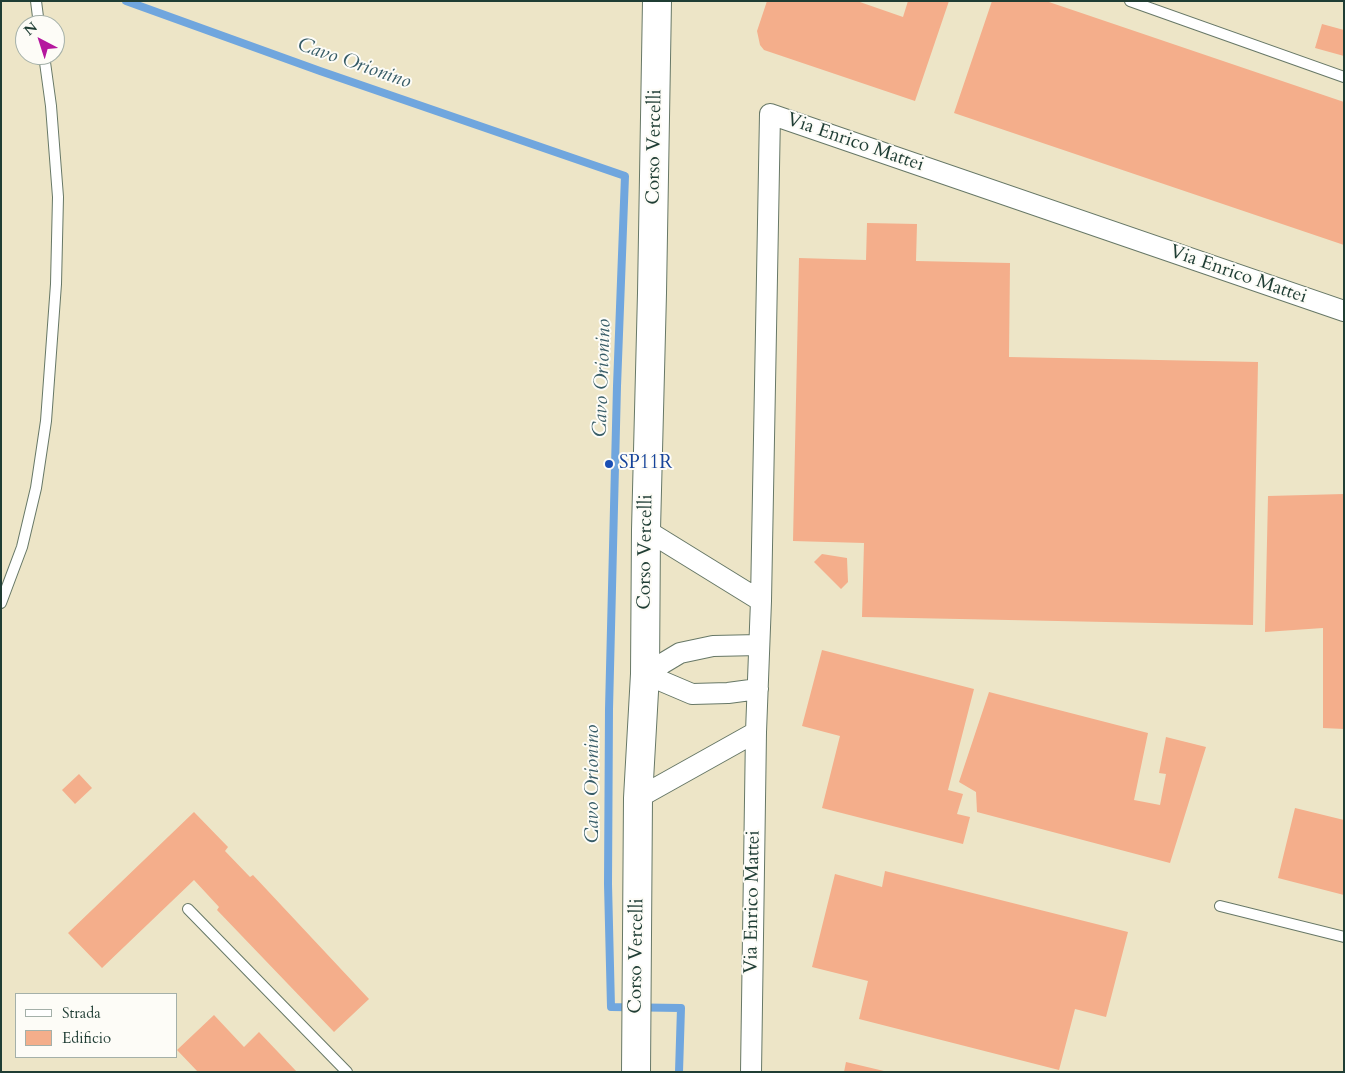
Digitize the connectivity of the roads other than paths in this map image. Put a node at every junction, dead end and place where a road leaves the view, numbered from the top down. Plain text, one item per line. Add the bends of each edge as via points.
1 (36, 1) edge
2 (657, 1) edge
3 (1130, 1) edge
4 (38, 15) edge
5 (45, 65) edge
6 (1344, 77) edge
7 (1344, 311) edge
8 (646, 530) junction
9 (761, 601) junction
10 (1, 603) edge
11 (759, 645) junction
12 (645, 674) junction
13 (758, 689) junction
14 (756, 732) junction
15 (638, 798) junction
16 (1220, 906) dead end
17 (188, 909) dead end
18 (1344, 938) edge
19 (347, 1072) edge
20 (636, 1072) edge
21 (751, 1072) edge

1 - 4 lane
2 - 8 main road, Corso Vercelli
3 - 6 lane
5 - 10 lane via 58,197 56,284 46,421 24,539
7 - 9 street, Via Enrico Mattei via 770,114
8 - 9 street
8 - 12 main road, Corso Vercelli
9 - 11 street, Via Enrico Mattei
11 - 12 street via 713,646 680,653
11 - 13 street, Via Enrico Mattei
12 - 13 street via 692,694
12 - 15 main road, Corso Vercelli
13 - 14 street, Via Enrico Mattei
14 - 15 street
14 - 21 street, Via Enrico Mattei
15 - 20 main road, Corso Vercelli
16 - 18 lane
17 - 19 lane

